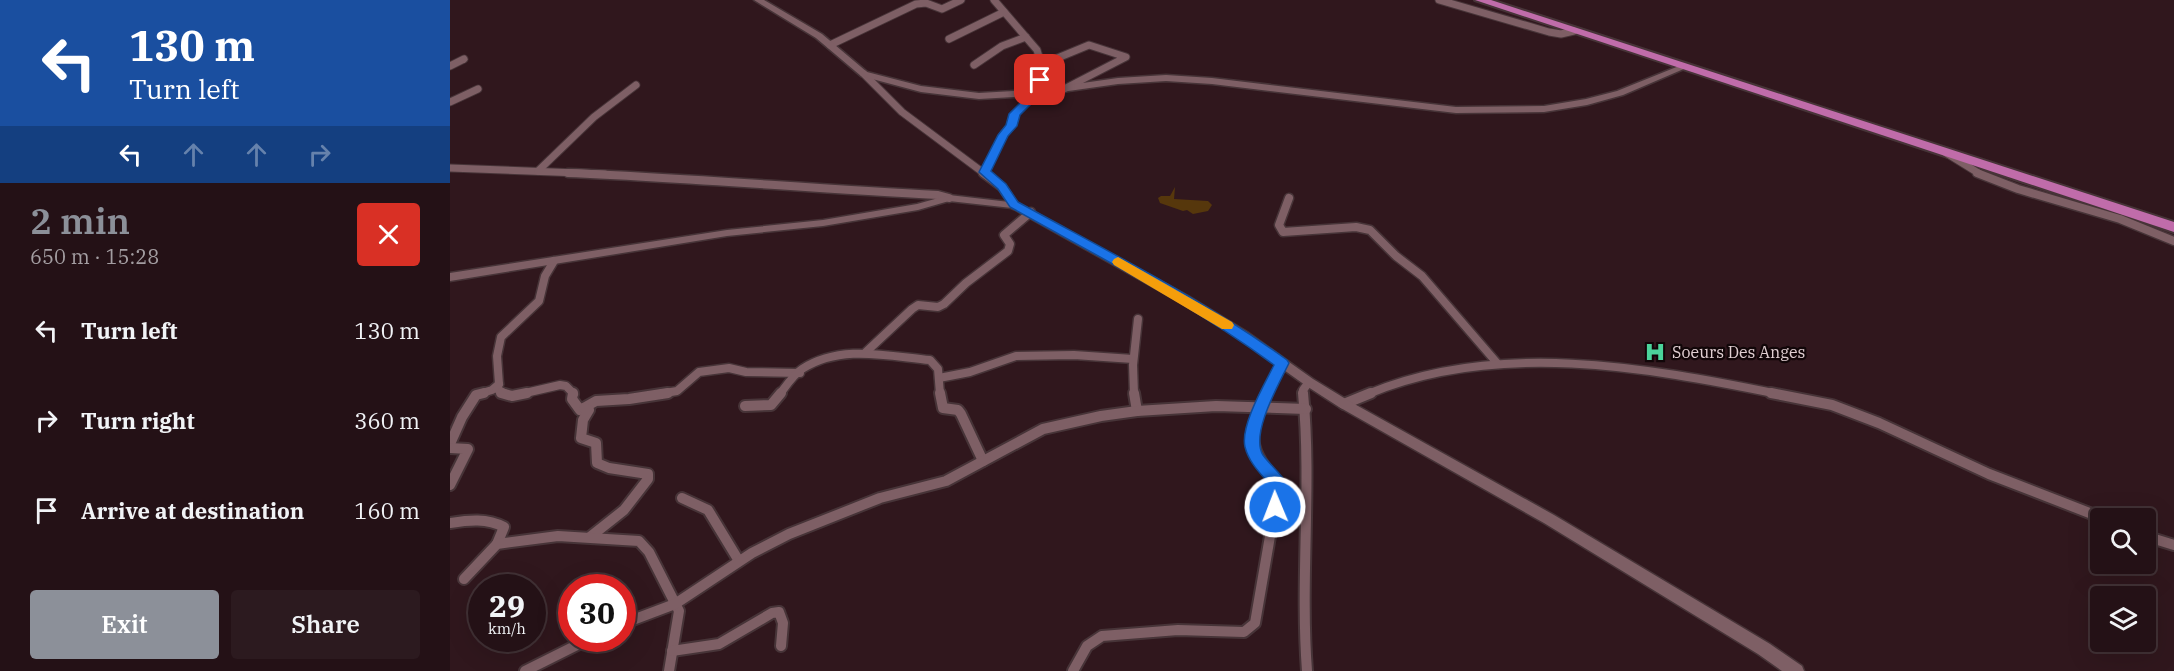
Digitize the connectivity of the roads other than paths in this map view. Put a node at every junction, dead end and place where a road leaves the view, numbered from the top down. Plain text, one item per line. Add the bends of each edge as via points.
1 (758, 0) edge
2 (961, 0) edge
3 (994, 0) edge
4 (1439, 0) edge
5 (1479, 0) edge
6 (1004, 12) junction
7 (1574, 31) junction
8 (1026, 37) junction
9 (949, 39) dead end
10 (830, 45) junction
11 (464, 59) dead end
12 (1043, 64) junction
13 (974, 65) dead end
14 (450, 66) edge
15 (1682, 68) junction
16 (864, 74) junction
17 (636, 85) dead end
18 (478, 89) dead end
19 (1064, 89) junction
20 (1035, 93) junction
21 (450, 102) edge
22 (1946, 153) junction
23 (450, 168) edge
24 (538, 171) junction
25 (985, 172) junction
26 (950, 198) junction
27 (1289, 198) dead end
28 (1014, 205) junction
29 (1031, 212) junction
30 (2174, 227) edge
31 (2174, 241) edge
32 (554, 261) junction
33 (450, 277) edge
34 (1138, 319) dead end
35 (866, 352) junction
36 (1133, 359) junction
37 (1282, 363) junction
38 (1497, 363) junction
39 (800, 373) junction
40 (939, 378) junction
41 (1309, 382) junction
42 (499, 384) junction
43 (1344, 404) junction
44 (745, 406) dead end
45 (584, 408) junction
46 (1261, 408) junction
47 (1306, 409) junction
48 (1137, 411) junction
49 (450, 444) edge
50 (450, 448) edge
51 (983, 461) junction
52 (450, 485) edge
53 (682, 498) dead end
54 (2090, 513) edge
55 (450, 523) edge
56 (590, 537) junction
57 (2156, 539) edge
58 (497, 544) junction
59 (2174, 545) edge
60 (739, 561) junction
61 (464, 579) dead end
62 (675, 603) junction
63 (636, 618) edge
64 (781, 646) dead end
65 (672, 651) junction
66 (563, 652) edge
67 (525, 671) edge
68 (669, 671) edge
69 (1073, 671) edge
70 (1307, 671) edge
71 (1796, 671) edge

1 - 10 street
2 - 10 street via 942,9 916,4
3 - 6 street
4 - 7 street via 1548,32
5 - 7 highway
6 - 8 street
6 - 9 street
7 - 15 highway
8 - 12 street
8 - 13 street via 1002,46
10 - 16 street
11 - 14 street
12 - 19 street via 1085,45 1126,57
12 - 20 street
15 - 19 street via 1655,81 1587,102 1490,111 1190,78 1143,78
15 - 22 highway
16 - 20 street via 939,92 979,96
16 - 25 street via 902,112
17 - 24 street via 594,117
18 - 21 street
19 - 20 street
20 - 25 street via 1015,114
22 - 30 highway
22 - 31 street via 1980,174 2134,224
23 - 24 street
24 - 26 street
25 - 28 street
26 - 28 street
26 - 32 street via 823,223 727,233
27 - 38 street via 1279,225 1283,232 1356,227 1370,230 1422,276
28 - 29 street
29 - 35 street via 1004,236 1010,244 1008,251 944,304 924,304 912,309
29 - 37 street via 1194,305
32 - 33 street
32 - 42 street via 545,276 539,301 501,337 497,356
34 - 36 street
35 - 39 street via 838,355
35 - 40 street via 930,360 938,369
36 - 40 street via 1016,356
36 - 48 street via 1132,390
37 - 41 street
37 - 46 street
38 - 43 street via 1401,380
38 - 54 street via 1589,365 1699,378 1821,402
39 - 44 street via 771,405
39 - 45 street via 716,369 695,373 677,391 596,401
40 - 51 street via 941,405 958,410
41 - 43 street
41 - 47 street via 1303,390
42 - 45 street via 499,392 512,396 566,386 574,393 572,399 580,410
42 - 49 street via 476,395
43 - 71 street via 1549,519
45 - 56 street via 590,410 583,420 581,438 596,443 597,463 648,474 624,510
46 - 47 street
46 - 48 street via 1216,406
46 - 69 street via 1252,446 1279,484 1255,623 1244,632 1178,630 1102,636 1086,646
47 - 70 street
48 - 51 street via 1043,429
50 - 52 street via 468,449
51 - 60 street via 946,481 880,498 820,520
53 - 60 street via 708,510
55 - 58 street via 498,523 504,527
56 - 58 street via 558,536
56 - 62 street via 639,542 649,552
57 - 59 street
58 - 61 street
60 - 62 street
62 - 63 street
62 - 65 street via 679,611
64 - 65 street via 783,622 779,612 719,644
65 - 68 street
66 - 67 street

